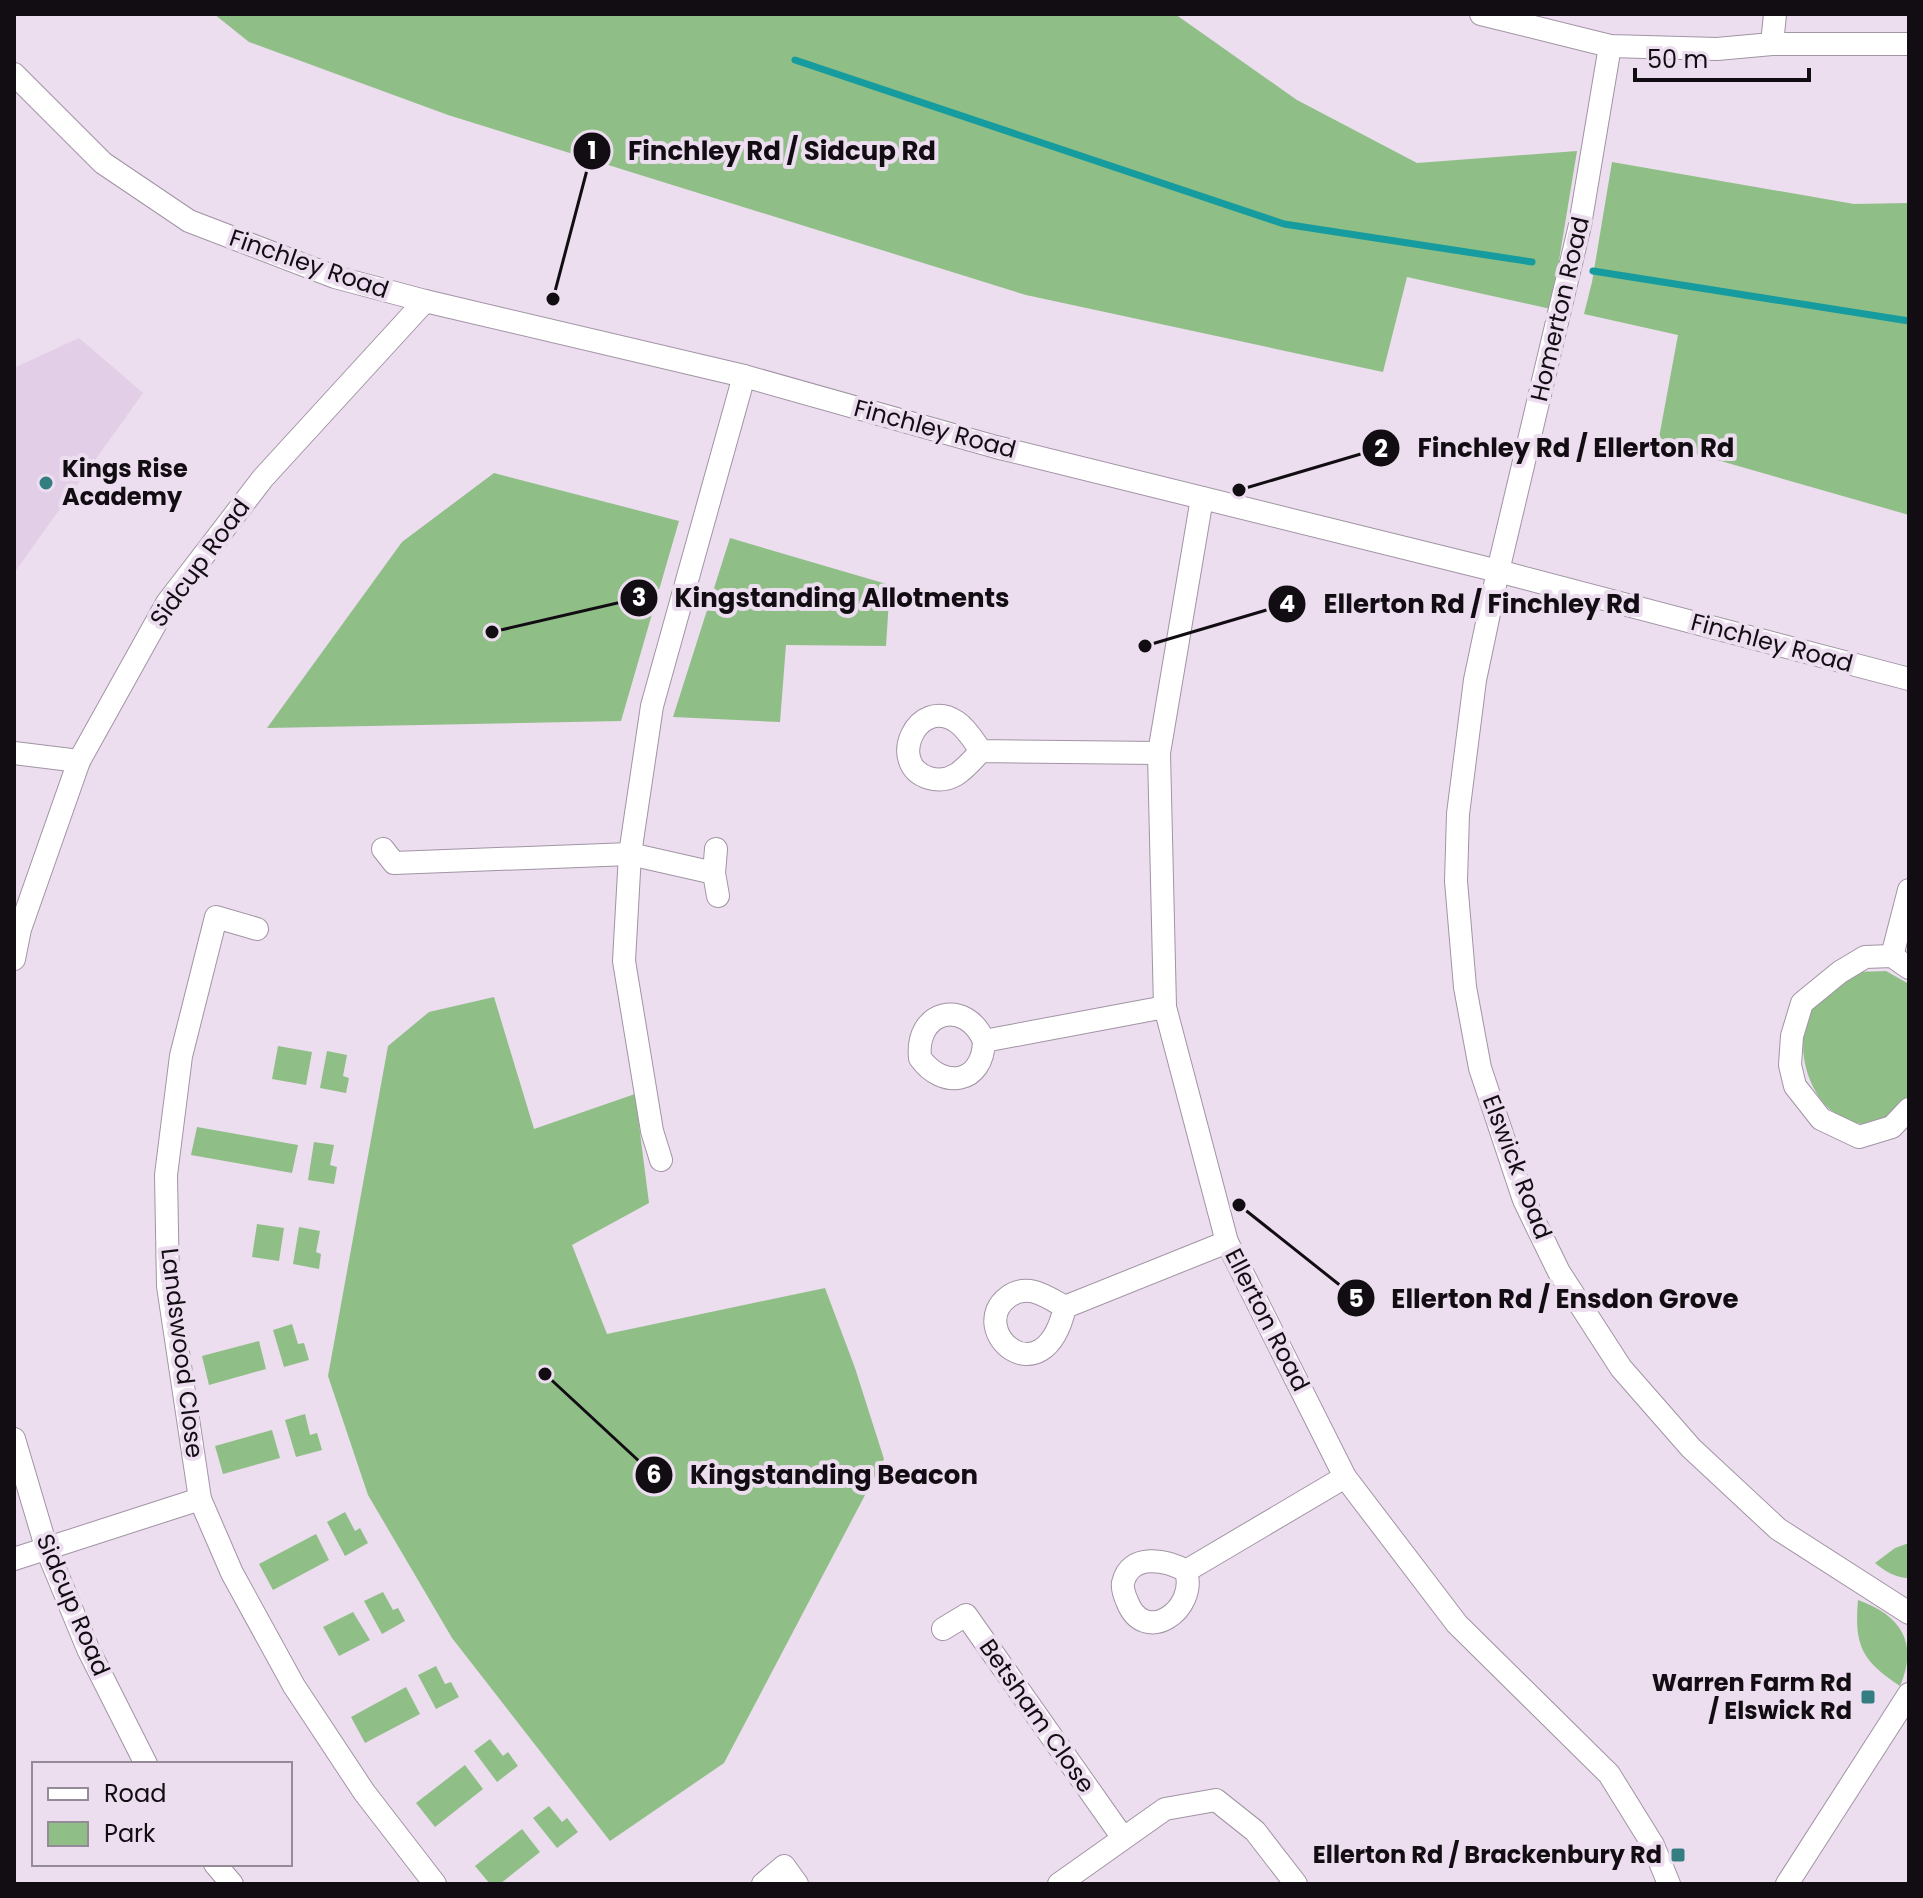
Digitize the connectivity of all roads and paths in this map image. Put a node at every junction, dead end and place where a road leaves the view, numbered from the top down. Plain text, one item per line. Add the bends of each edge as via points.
1 (1481, 14) edge
2 (1775, 14) edge
3 (1772, 44) junction
4 (1909, 44) edge
5 (1610, 46) junction
6 (14, 74) edge
7 (425, 301) junction
8 (744, 376) junction
9 (1202, 498) junction
10 (1498, 571) junction
11 (1909, 679) edge
12 (981, 751) dead end
13 (14, 753) edge
14 (1159, 753) junction
15 (79, 761) junction
16 (383, 849) dead end
17 (716, 849) dead end
18 (630, 854) junction
19 (714, 873) junction
20 (1909, 890) edge
21 (718, 896) dead end
22 (257, 929) dead end
23 (14, 959) edge
24 (1900, 962) edge
25 (1165, 1007) junction
26 (984, 1041) dead end
27 (1909, 1109) edge
28 (661, 1160) dead end
29 (1227, 1242) junction
30 (1065, 1307) dead end
31 (14, 1439) edge
32 (1345, 1477) junction
33 (200, 1499) junction
34 (47, 1550) junction
35 (14, 1559) edge
36 (1186, 1571) dead end
37 (1909, 1613) edge
38 (943, 1629) dead end
39 (1909, 1694) edge
40 (145, 1762) edge
41 (1123, 1838) junction
42 (217, 1866) edge
43 (232, 1884) edge
44 (435, 1884) edge
45 (763, 1884) edge
46 (797, 1884) edge
47 (1059, 1884) edge
48 (1296, 1884) edge
49 (1669, 1884) edge
50 (1787, 1884) edge

1 - 5 street
2 - 3 street
3 - 4 street
3 - 5 street via 1717,49
5 - 10 street, Homerton Road via 1580,225
6 - 7 street, Finchley Road via 103,163 189,221 335,277
7 - 8 street, Finchley Road
7 - 15 street, Sidcup Road via 263,478 167,603
8 - 9 street, Finchley Road
8 - 18 street via 652,706
9 - 10 street, Finchley Road
9 - 14 street, Ellerton Road
10 - 11 street, Finchley Road
10 - 37 street, Elswick Road via 1475,680 1458,814 1456,881 1465,987 1480,1068 1524,1200 1559,1272 1621,1368 1691,1448 1778,1529
12 - 14 street
13 - 15 street
14 - 25 street, Ellerton Road
15 - 23 street, Sidcup Road
16 - 18 street via 394,863
17 - 19 street
18 - 19 street
18 - 28 street via 624,961
19 - 21 street
20 - 24 street
22 - 33 street, Landswood Close via 216,917 181,1056 166,1175 168,1286
24 - 27 street via 1865,957 1802,1003 1790,1065 1795,1086 1821,1119 1859,1137 1892,1127
25 - 26 street
25 - 29 street, Ellerton Road
29 - 30 street
29 - 32 street, Ellerton Road
31 - 34 street, Sidcup Road
32 - 36 street
32 - 49 street, Ellerton Road via 1457,1624 1609,1774 1653,1845
33 - 34 street
33 - 44 street, Landswood Close via 232,1573 294,1686 364,1792
34 - 35 street
34 - 40 street, Sidcup Road via 88,1649
38 - 41 street, Betsham Close via 966,1615
39 - 50 street
41 - 47 street
41 - 48 street via 1165,1809 1216,1800 1255,1831
42 - 43 street
45 - 46 street via 784,1866

